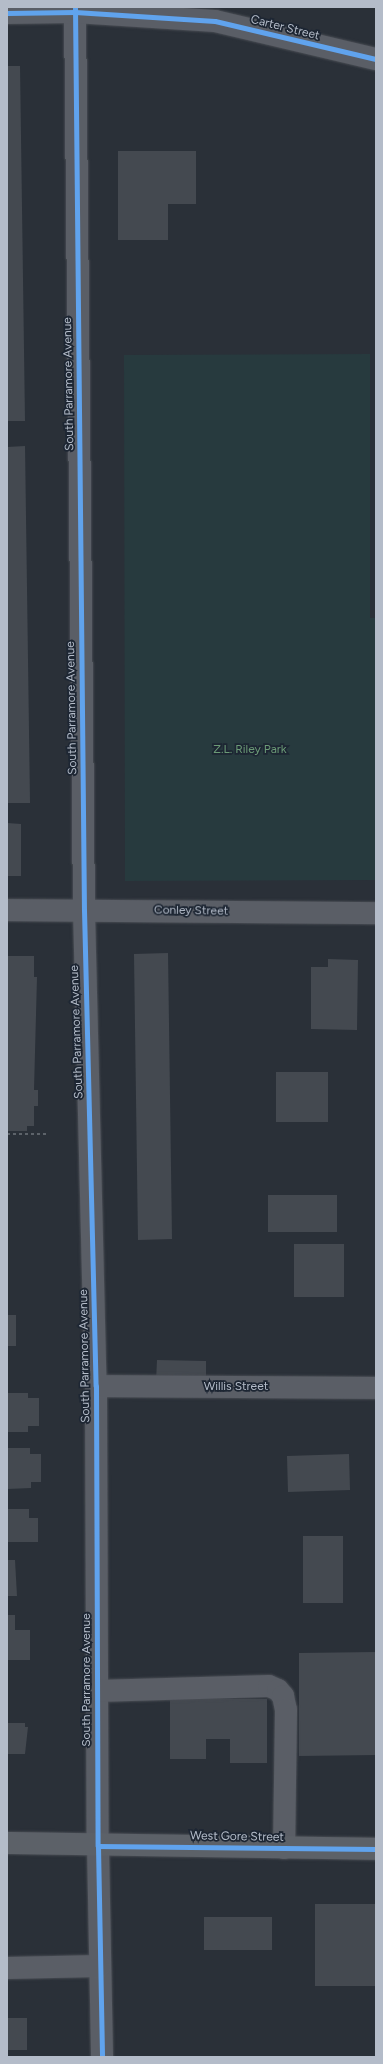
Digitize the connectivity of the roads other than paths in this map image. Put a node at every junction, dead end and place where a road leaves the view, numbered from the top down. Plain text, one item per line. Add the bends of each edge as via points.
1 (75, 10) edge
2 (7, 13) edge
3 (373, 60) edge
4 (7, 910) edge
5 (84, 910) junction
6 (376, 913) edge
7 (96, 1386) junction
8 (376, 1388) edge
9 (97, 1691) junction
10 (7, 1843) edge
11 (98, 1846) junction
12 (284, 1848) junction
13 (376, 1848) edge
14 (100, 1966) junction
15 (7, 1968) edge
16 (102, 2057) edge

1 - 2 street, Carter Street
1 - 3 street, Carter Street via 216,21
1 - 5 street, South Parramore Avenue
4 - 5 street, Conley Street
5 - 6 street, Conley Street
5 - 7 street, South Parramore Avenue
7 - 8 street, Willis Street
7 - 9 street, South Parramore Avenue
9 - 11 street, South Parramore Avenue
9 - 12 street via 269,1686 278,1690 283,1696 286,1710
10 - 11 main road, West Gore Street
11 - 12 main road, West Gore Street
11 - 14 street, South Parramore Avenue
12 - 13 main road, West Gore Street
14 - 15 street
14 - 16 street, South Parramore Avenue

